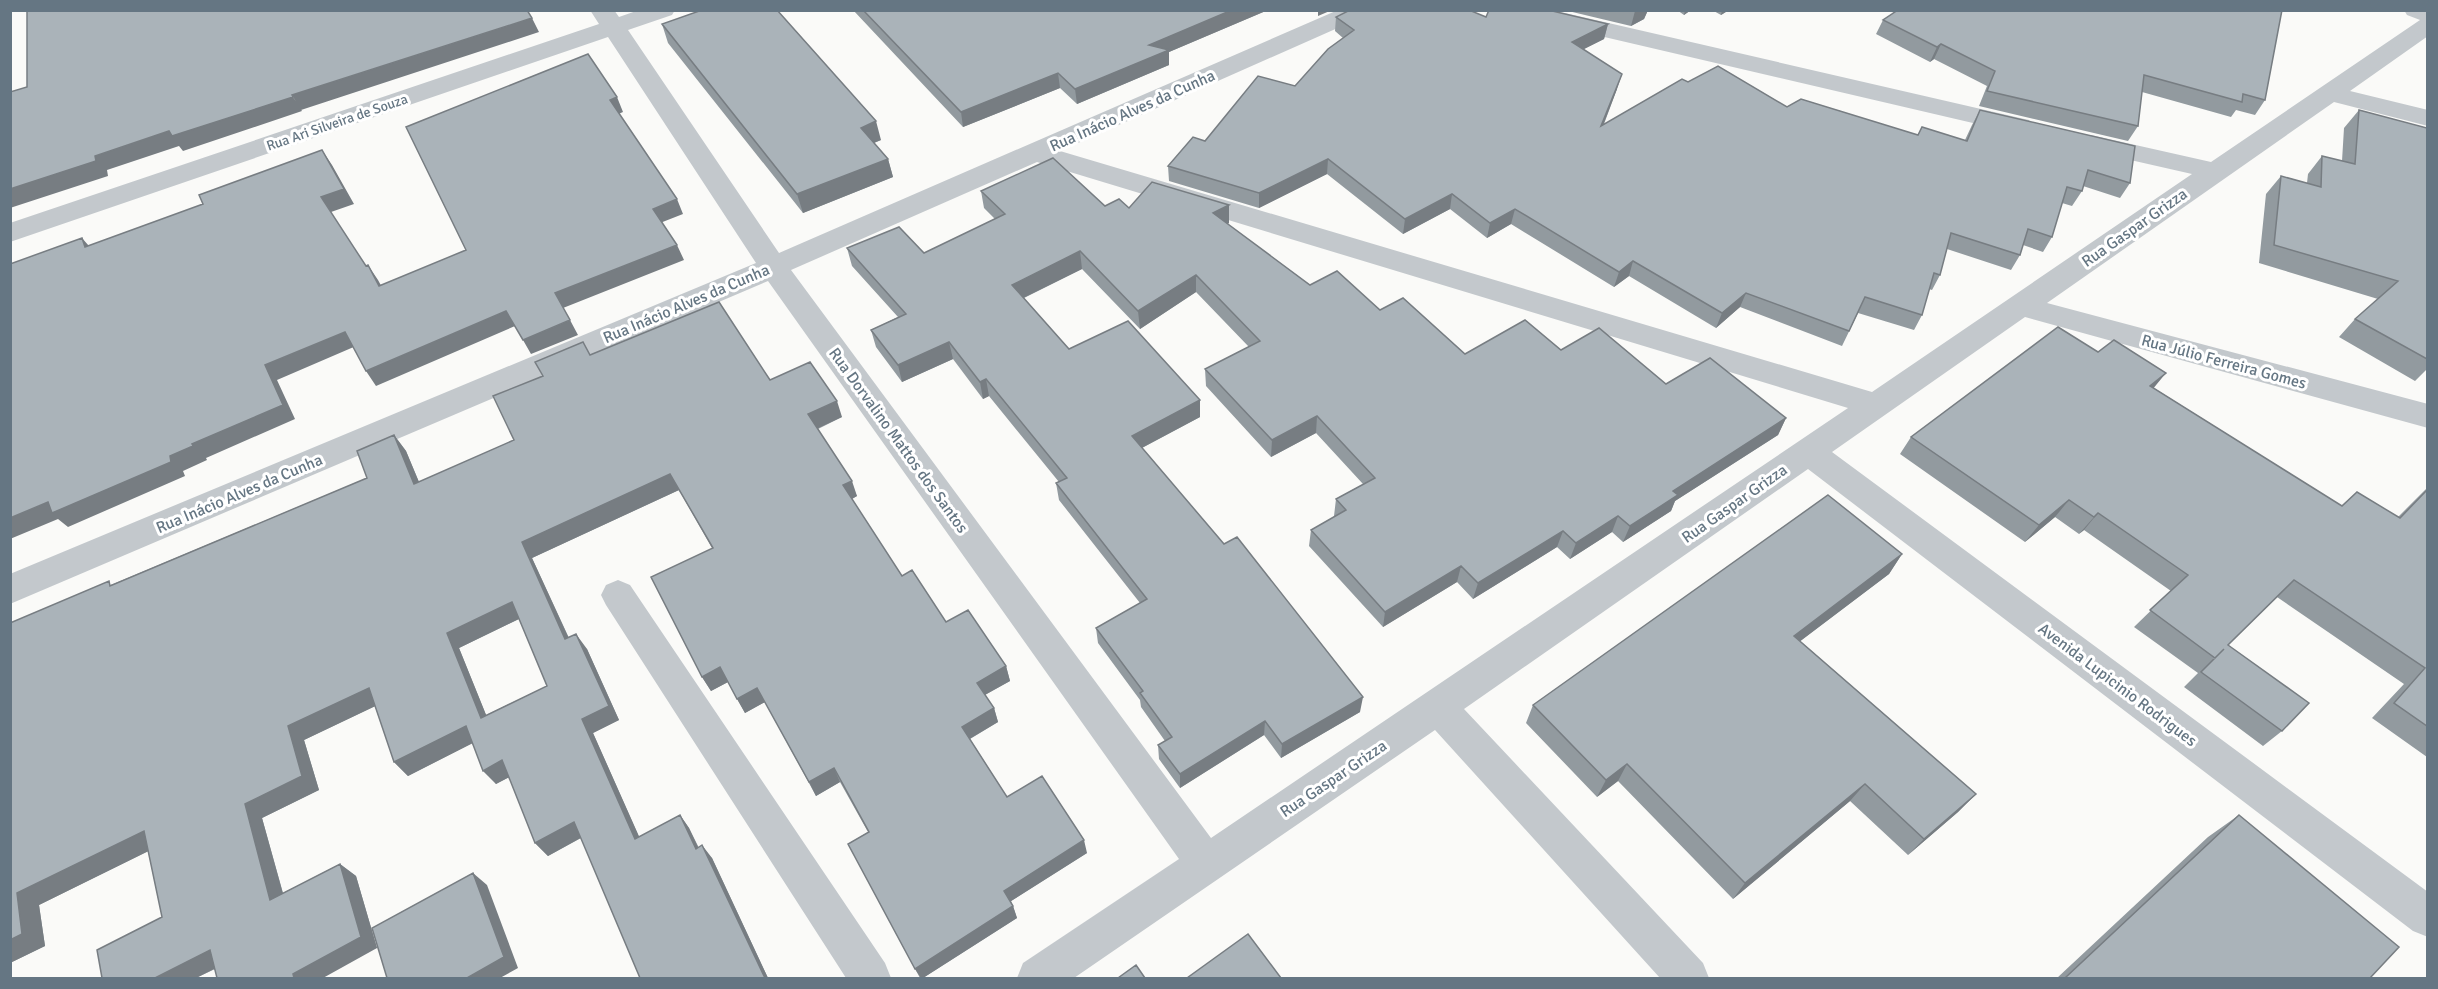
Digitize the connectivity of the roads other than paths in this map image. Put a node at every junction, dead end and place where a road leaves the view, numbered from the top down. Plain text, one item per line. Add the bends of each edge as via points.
1 (664, 10) edge
2 (1359, 10) edge
3 (1519, 10) edge
4 (2415, 10) edge
5 (2427, 16) edge
6 (607, 19) edge
7 (2427, 25) edge
8 (2329, 93) junction
9 (2427, 118) edge
10 (1034, 152) junction
11 (2215, 171) junction
12 (10, 233) edge
13 (773, 267) junction
14 (2020, 306) junction
15 (1876, 405) junction
16 (2427, 416) edge
17 (1809, 452) junction
18 (10, 590) edge
19 (618, 595) dead end
20 (1438, 707) junction
21 (1206, 863) junction
22 (2427, 917) edge
23 (870, 978) edge
24 (1038, 978) edge
25 (1688, 978) edge

1 - 6 street, Rua Ari Silveira de Souza
2 - 10 street, Rua Inácio Alves da Cunha
3 - 11 street
4 - 5 street
6 - 12 street, Rua Ari Silveira de Souza
6 - 13 street, Rua Dorvalino Mattos dos Santos
7 - 8 street, Rua Gaspar Grizza
8 - 9 street
8 - 11 street, Rua Gaspar Grizza
10 - 13 street, Rua Inácio Alves da Cunha
10 - 15 street
11 - 14 street, Rua Gaspar Grizza
13 - 18 street, Rua Inácio Alves da Cunha
13 - 21 street, Rua Dorvalino Mattos dos Santos
14 - 15 street, Rua Gaspar Grizza
14 - 16 street, Rua Júlio Ferreira Gomes
15 - 17 street, Rua Gaspar Grizza
17 - 20 street, Rua Gaspar Grizza
17 - 22 street, Avenida Lupicinio Rodrigues
19 - 23 street
20 - 21 street, Rua Gaspar Grizza
20 - 25 street
21 - 24 street, Rua Gaspar Grizza

